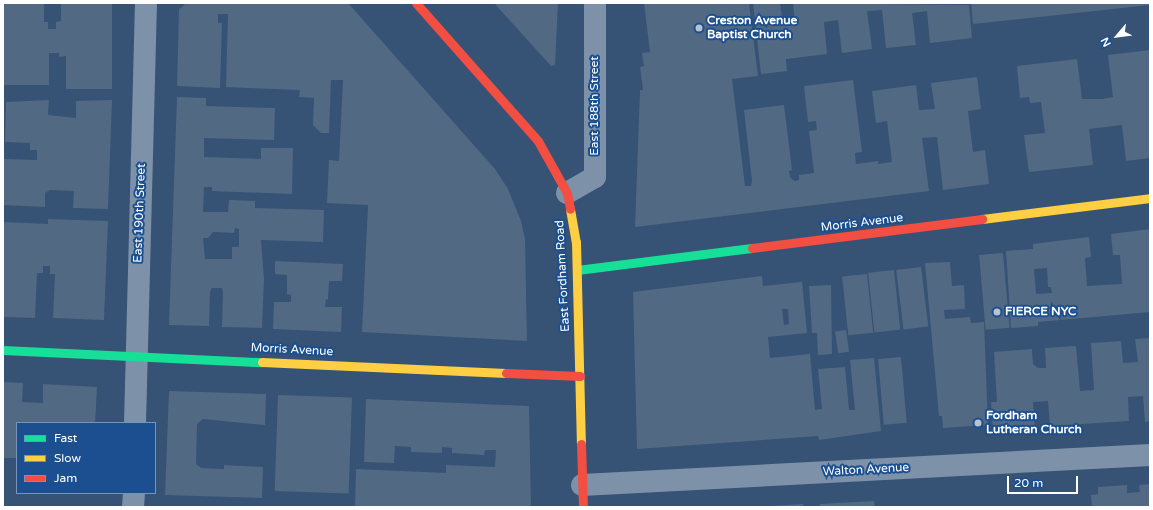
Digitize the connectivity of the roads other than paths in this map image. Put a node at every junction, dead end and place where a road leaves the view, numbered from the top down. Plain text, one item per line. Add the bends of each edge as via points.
1 (146, 3) edge
2 (416, 3) edge
3 (595, 3) edge
4 (567, 193) junction
5 (1150, 198) edge
6 (577, 270) junction
7 (3, 350) edge
8 (136, 355) junction
9 (580, 376) junction
10 (135, 422) edge
11 (1150, 455) edge
12 (582, 486) junction
13 (134, 494) edge
14 (134, 507) edge
15 (583, 507) edge

1 - 8 street, East 190th Street
2 - 4 street, East Fordham Road via 538,141
3 - 4 street, East 188th Street via 595,177
4 - 6 street, East Fordham Road via 576,242
5 - 6 street, Morris Avenue
6 - 9 street, East Fordham Road
7 - 8 street, Morris Avenue
8 - 9 street, Morris Avenue
8 - 10 street, East 190th Street
9 - 12 street, East Fordham Road
11 - 12 street, Walton Avenue
12 - 15 street, East Fordham Road
13 - 14 street

